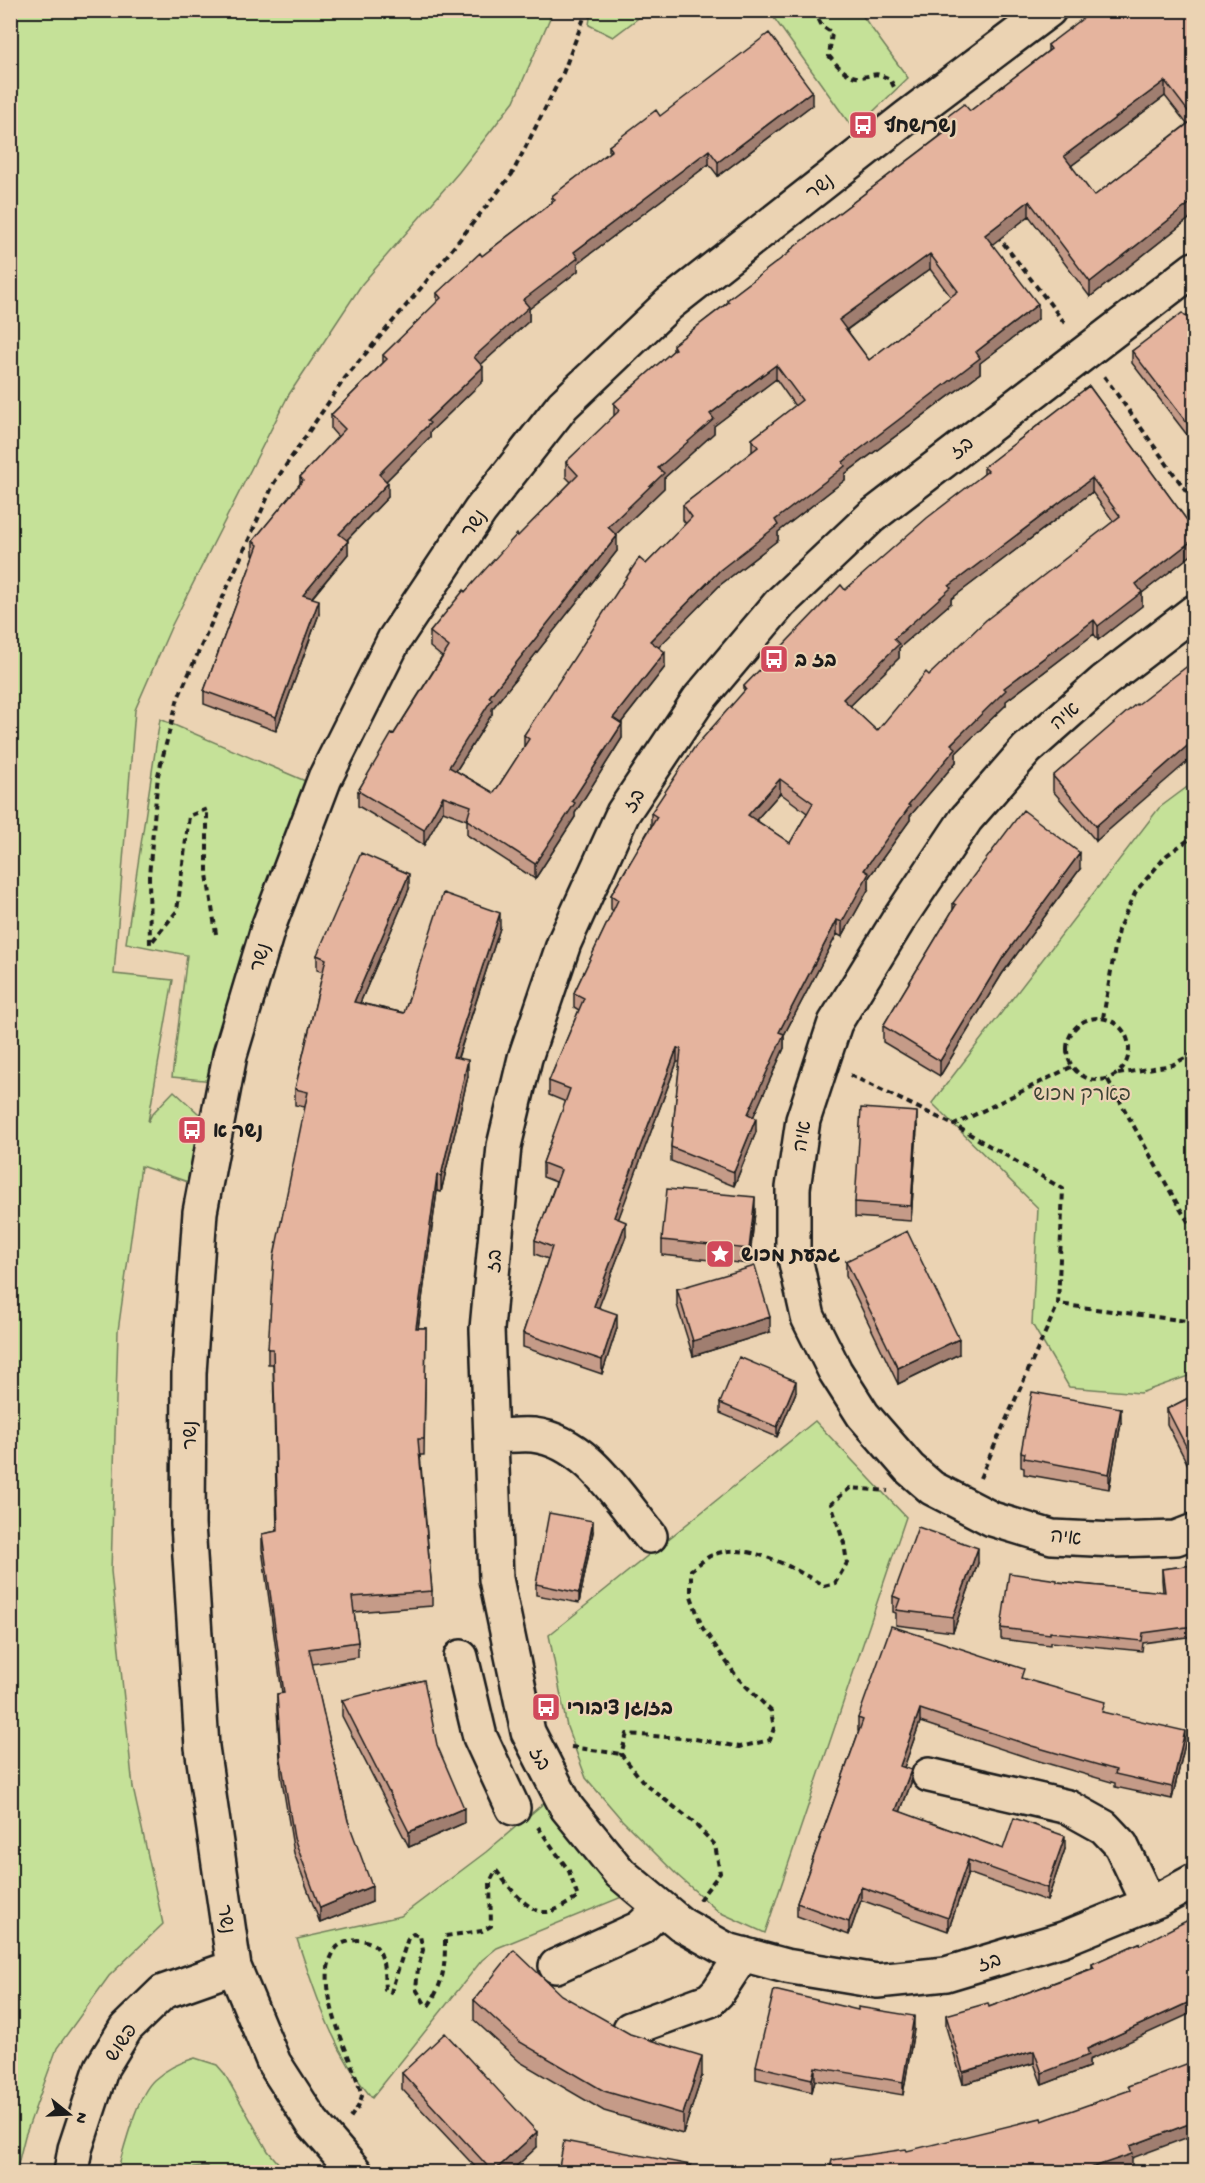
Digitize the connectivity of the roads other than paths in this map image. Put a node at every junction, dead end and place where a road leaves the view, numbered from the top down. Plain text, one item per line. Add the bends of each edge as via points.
1 (1049, 10) edge
2 (1194, 269) edge
3 (1194, 612) edge
4 (491, 1436) junction
5 (1194, 1531) edge
6 (650, 1536) dead end
7 (516, 1677) junction
8 (929, 1775) dead end
9 (524, 1816) road end
10 (1194, 1881) edge
11 (1149, 1904) junction
12 (671, 1916) junction
13 (743, 1954) junction
14 (556, 1966) dead end
15 (234, 1967) junction
16 (630, 2029) dead end
17 (71, 2172) edge
18 (355, 2172) edge

1 - 15 street, נשר via 669,304 556,414 480,511 394,640 326,778 269,925 230,1055 200,1212 189,1373 188,1524 202,1747
2 - 4 street, בז via 871,517 780,603 699,699 623,813 564,944 525,1058 504,1146 487,1329
3 - 5 street, איה via 1026,748 966,819 835,1023 803,1120 793,1188 793,1249 808,1317 863,1415 932,1488 992,1519 1052,1537 1166,1539
4 - 6 street via 534,1435 564,1444 588,1460
4 - 7 street, בז via 496,1579
7 - 9 street via 464,1672 480,1737
7 - 12 street, בז via 528,1732 567,1808 620,1873
8 - 11 street via 1068,1807 1104,1827 1121,1845
10 - 11 street, בז
11 - 13 street, בז via 1063,1939 946,1974 877,1981 786,1966
12 - 13 street, בז via 726,1950
12 - 14 street
13 - 16 street via 710,2000
15 - 17 street, פשוש via 163,1992 126,2028 102,2067
15 - 18 street, נשר via 274,2063 312,2122

